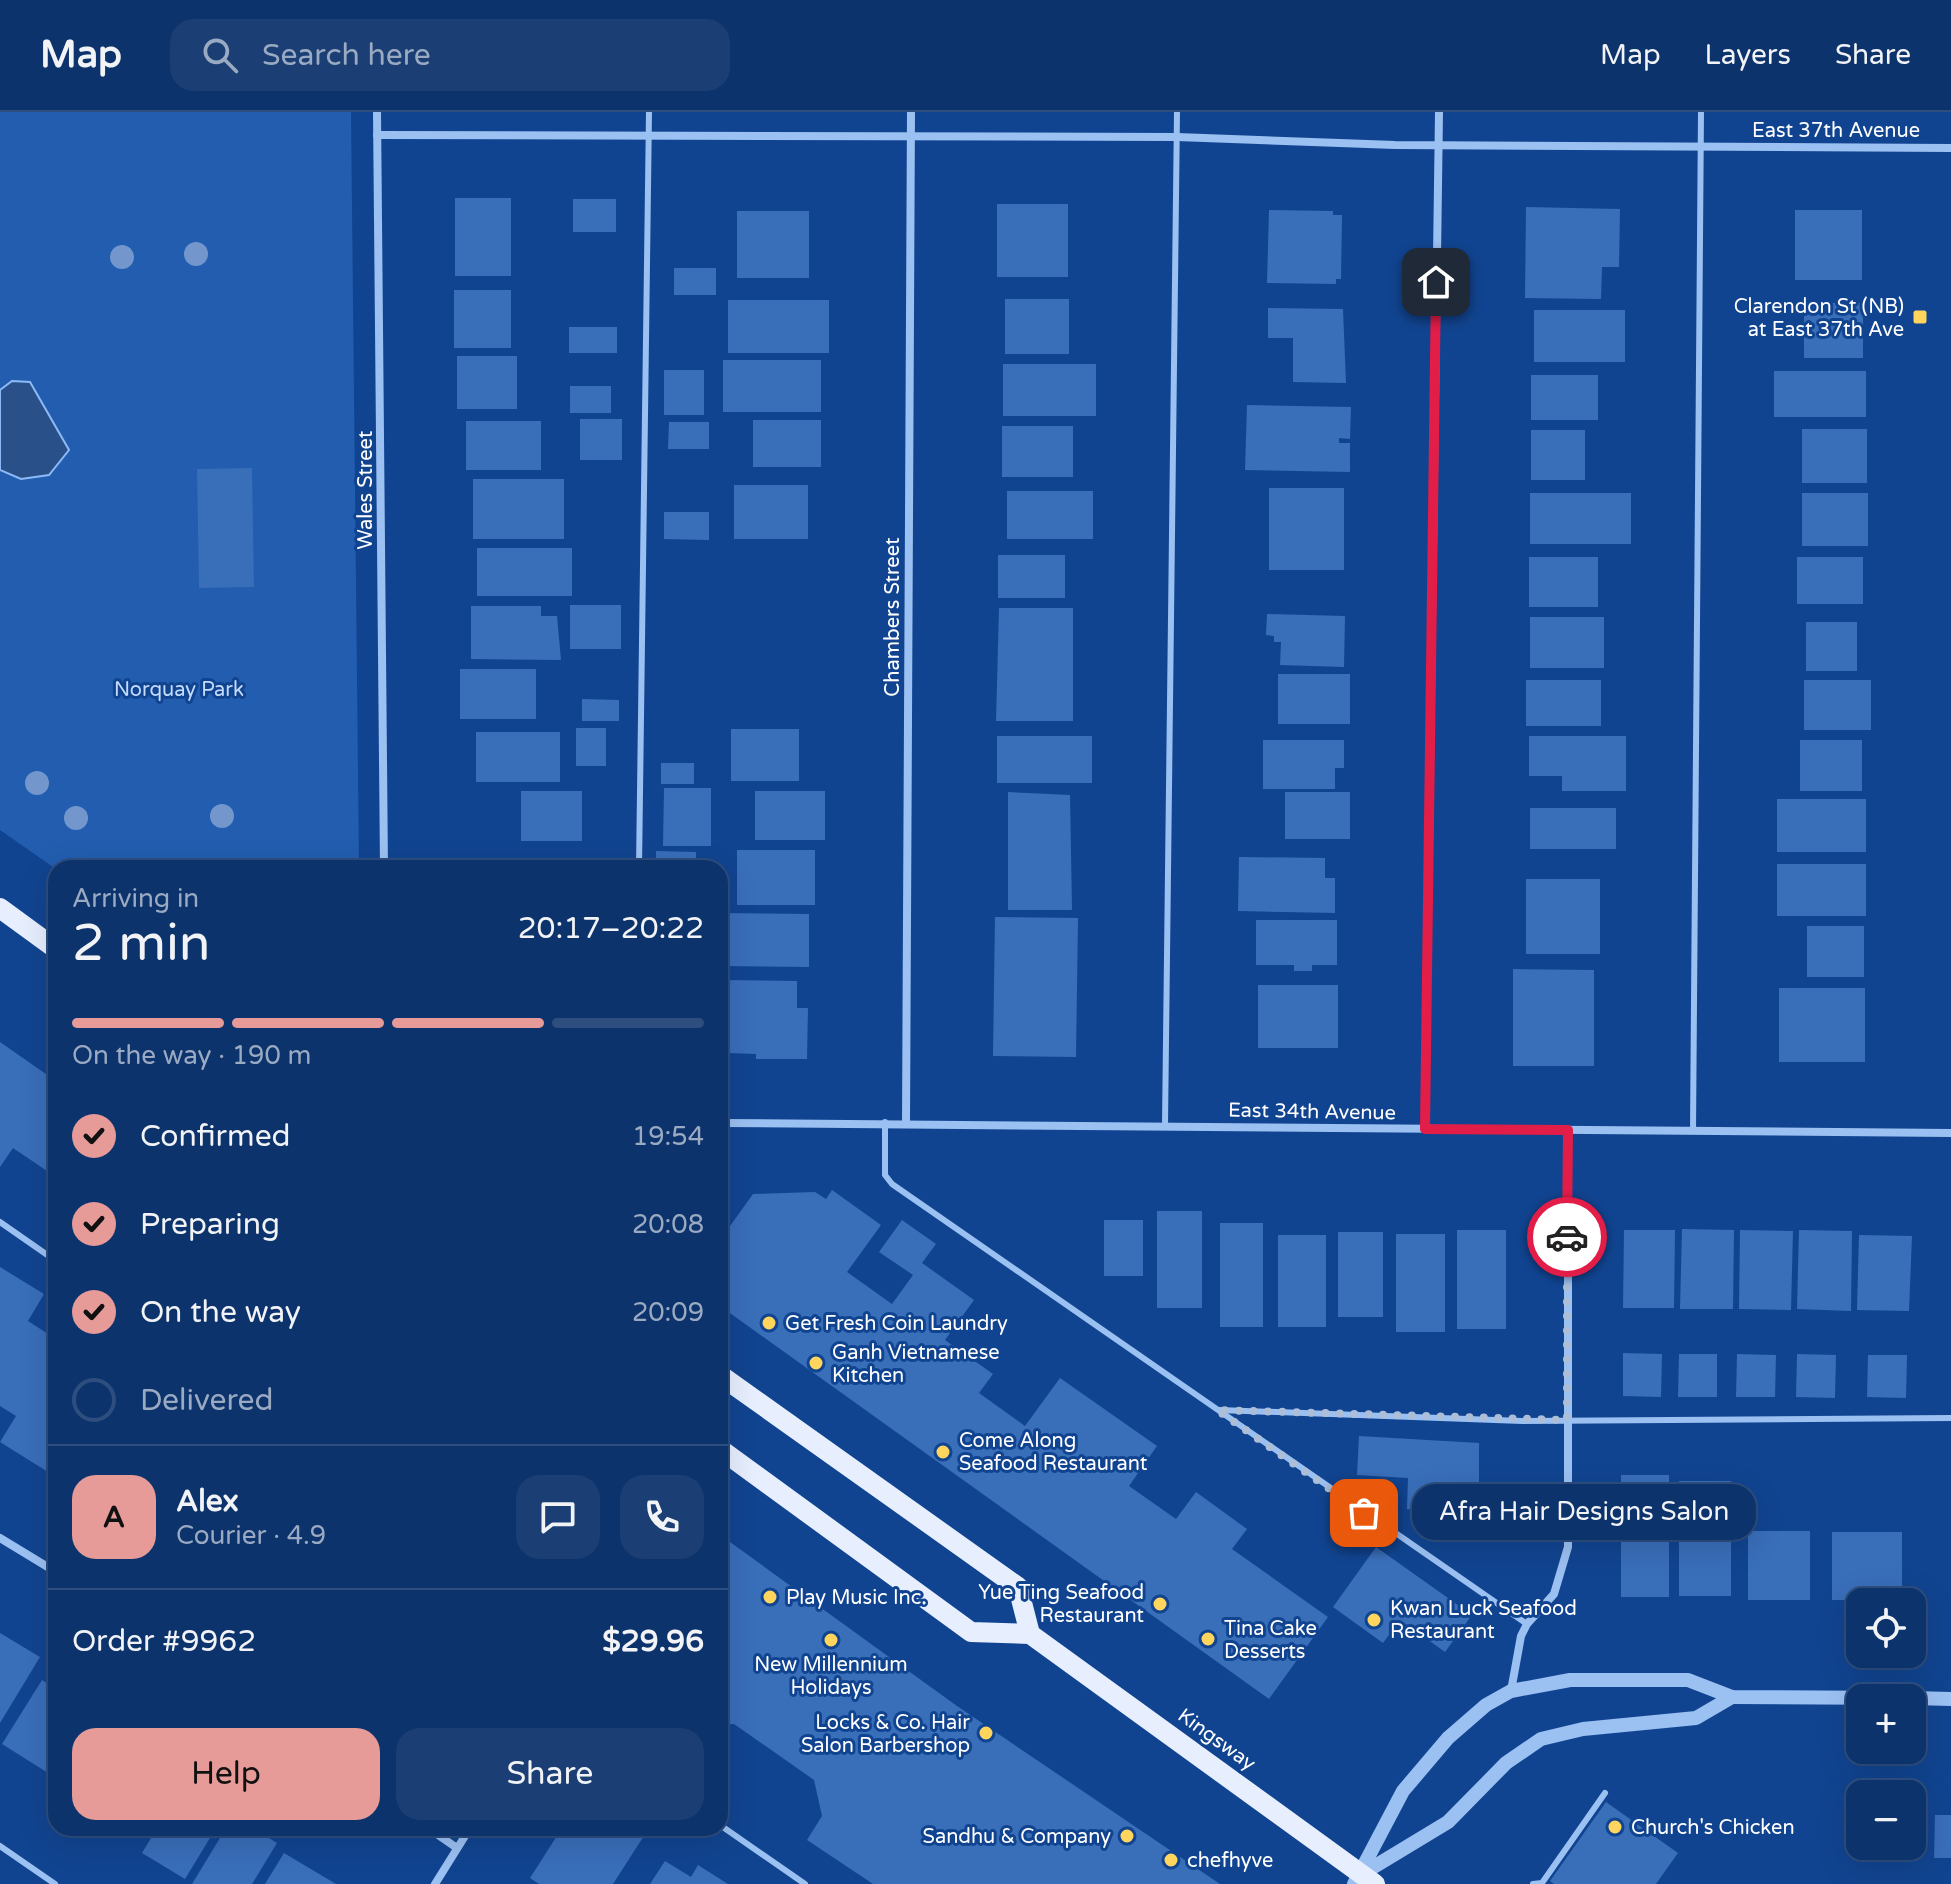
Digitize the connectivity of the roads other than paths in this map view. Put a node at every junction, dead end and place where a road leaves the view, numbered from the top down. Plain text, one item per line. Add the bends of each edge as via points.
1 (377, 112) edge
2 (649, 112) edge
3 (911, 112) edge
4 (1177, 112) edge
5 (1439, 112) edge
6 (1701, 112) edge
7 (377, 135) junction
8 (911, 137) junction
9 (1177, 137) junction
10 (649, 138) junction
11 (1438, 145) junction
12 (1701, 147) junction
13 (1951, 148) edge
14 (384, 860) edge
15 (639, 860) edge
16 (0, 908) edge
17 (48, 943) edge
18 (885, 1122) junction
19 (728, 1123) edge
20 (906, 1123) junction
21 (1165, 1125) junction
22 (1425, 1129) junction
23 (1568, 1130) junction
24 (1693, 1131) junction
25 (1951, 1133) edge
26 (0, 1222) edge
27 (48, 1255) edge
28 (728, 1381) edge
29 (1217, 1410) junction
30 (1951, 1418) edge
31 (1567, 1420) junction
32 (728, 1456) edge
33 (0, 1538) edge
34 (48, 1567) edge
35 (1527, 1624) junction
36 (1030, 1634) junction
37 (1511, 1691) junction
38 (1732, 1697) junction
39 (1846, 1698) edge
40 (1926, 1698) edge
41 (1951, 1699) edge
42 (1605, 1793) dead end
43 (728, 1831) edge
44 (440, 1836) edge
45 (465, 1836) edge
46 (0, 1846) edge
47 (457, 1848) junction
48 (1364, 1881) edge
49 (55, 1884) edge
50 (435, 1884) edge
51 (805, 1884) edge
52 (1533, 1884) edge

1 - 7 street, Wales Street
2 - 10 lane
3 - 8 street, Chambers Street
4 - 9 lane
5 - 11 street
6 - 12 lane
7 - 10 street, East 37th Avenue
7 - 14 street, Wales Street
8 - 9 street, East 37th Avenue
8 - 10 street, East 37th Avenue
8 - 20 street, Chambers Street
9 - 11 street, East 37th Avenue
9 - 21 lane
10 - 15 lane
11 - 12 street, East 37th Avenue
11 - 22 street
12 - 13 street, East 37th Avenue
12 - 24 lane
16 - 17 main road
18 - 19 street, East 34th Avenue
18 - 20 street, East 34th Avenue
18 - 29 lane via 885,1175 892,1184
20 - 21 street, East 34th Avenue
21 - 22 street, East 34th Avenue
22 - 23 street, East 34th Avenue
23 - 24 street, East 34th Avenue
23 - 31 street
24 - 25 street, East 34th Avenue
26 - 27 lane
28 - 36 main road via 1018,1587
29 - 31 lane
29 - 35 lane
30 - 31 lane
31 - 35 street via 1568,1547 1554,1594
32 - 36 main road via 971,1632
33 - 34 street
35 - 37 street via 1516,1649
36 - 48 main road, Kingsway
37 - 38 street via 1570,1680 1688,1680
37 - 48 street via 1448,1738 1403,1791
38 - 39 street
38 - 48 street via 1696,1718 1583,1729 1541,1739 1506,1763 1448,1822
40 - 41 street
42 - 52 lane via 1542,1883
43 - 51 lane
44 - 47 street
45 - 47 street
46 - 49 lane
47 - 50 street

